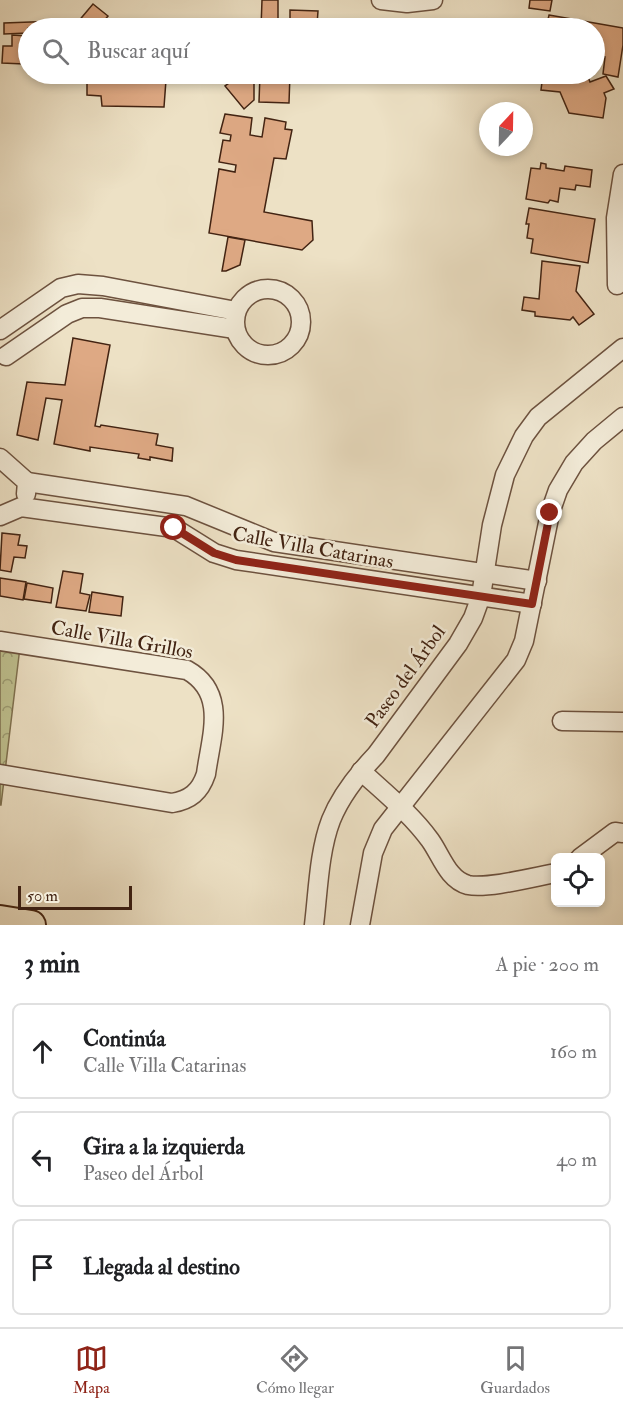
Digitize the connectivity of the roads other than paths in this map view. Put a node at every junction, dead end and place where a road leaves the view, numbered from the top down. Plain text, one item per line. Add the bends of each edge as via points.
1 (381, 0) edge
2 (433, 0) edge
3 (623, 174) edge
4 (617, 285) dead end
5 (0, 332) edge
6 (623, 348) edge
7 (3, 360) edge
8 (623, 417) edge
9 (0, 458) edge
10 (27, 483) junction
11 (21, 507) junction
12 (0, 516) edge
13 (485, 573) junction
14 (537, 580) junction
15 (481, 597) junction
16 (532, 604) junction
17 (0, 641) edge
18 (562, 721) dead end
19 (623, 722) edge
20 (361, 771) junction
21 (0, 774) edge
22 (400, 806) junction
23 (623, 833) edge
24 (587, 853) edge
25 (551, 874) edge
26 (0, 920) edge
27 (31, 925) edge
28 (314, 925) edge
29 (360, 925) edge

1 - 2 street
3 - 4 street via 616,218
5 - 7 street via 7,344
5 - 7 street via 61,288 78,284 103,286 235,320 82,308 67,314
6 - 13 street, Paseo del Árbol via 538,417 524,436 505,475
8 - 14 street via 574,463 558,490
9 - 10 street
10 - 11 street
10 - 13 street, Calle Villa Catarinas via 186,506 274,542
11 - 12 street
11 - 15 street, Calle Villa Catarinas via 174,528 214,553 236,560
13 - 14 street, Calle Villa Catarinas
13 - 15 street, Paseo del Árbol
14 - 16 street
15 - 16 street, Calle Villa Catarinas
15 - 20 street, Paseo del Árbol via 458,644
16 - 22 street via 516,660
17 - 21 street, Calle Villa Grillos via 188,670 207,685 214,711 206,774 196,793 185,801 172,803
18 - 19 street
20 - 22 street
20 - 28 street, Paseo del Árbol via 331,819
22 - 25 street via 429,839 453,877 466,885
22 - 29 street via 383,829 373,853
23 - 24 street via 615,832
26 - 27 main road

